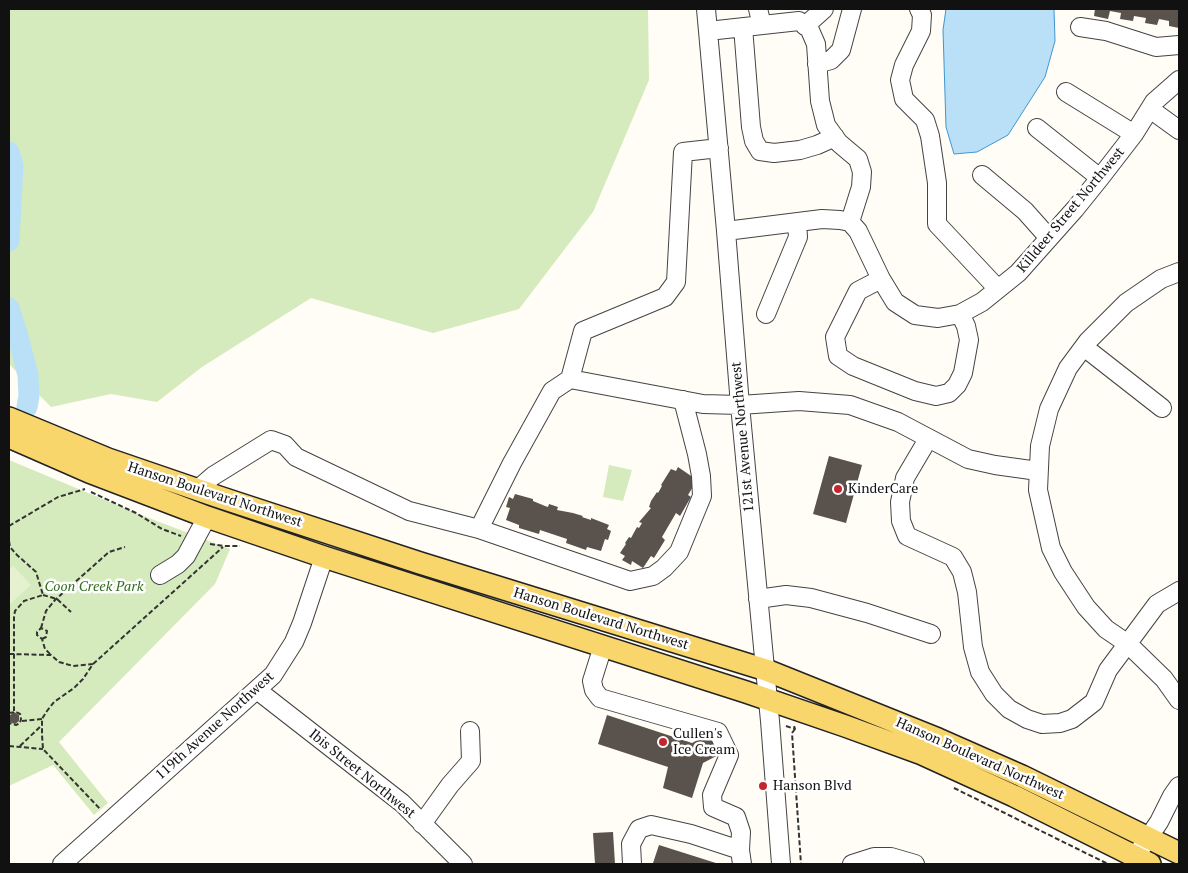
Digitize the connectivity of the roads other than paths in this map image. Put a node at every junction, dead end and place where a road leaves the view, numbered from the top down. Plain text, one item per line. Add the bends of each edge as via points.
1 (706, 9) edge
2 (824, 9) edge
3 (852, 9) edge
4 (919, 9) edge
5 (760, 17) edge
6 (806, 26) junction
7 (743, 27) junction
8 (1080, 27) dead end
9 (708, 31) junction
10 (1179, 45) edge
11 (818, 64) junction
12 (1179, 80) edge
13 (1066, 92) dead end
14 (1150, 109) junction
15 (1037, 128) dead end
16 (1179, 130) edge
17 (1134, 134) junction
18 (835, 137) junction
19 (718, 148) junction
20 (982, 176) dead end
21 (1100, 178) junction
22 (797, 222) junction
23 (850, 222) junction
24 (726, 230) junction
25 (1049, 238) junction
26 (1179, 272) edge
27 (881, 279) junction
28 (998, 289) junction
29 (766, 314) dead end
30 (960, 314) junction
31 (1084, 347) junction
32 (570, 379) junction
33 (683, 400) junction
34 (740, 405) junction
35 (1162, 408) dead end
36 (9, 418) edge
37 (9, 437) edge
38 (928, 439) junction
39 (1038, 471) junction
40 (198, 490) junction
41 (207, 517) junction
42 (479, 529) junction
43 (324, 557) junction
44 (455, 574) junction
45 (160, 575) dead end
46 (1179, 591) edge
47 (758, 599) junction
48 (932, 634) dead end
49 (1128, 644) junction
50 (603, 646) junction
51 (766, 670) junction
52 (257, 690) junction
53 (768, 699) junction
54 (1179, 700) edge
55 (470, 731) dead end
56 (1179, 786) edge
57 (422, 824) junction
58 (1148, 837) junction
59 (1179, 853) edge
60 (741, 857) edge
61 (875, 861) edge
62 (1142, 861) edge
63 (62, 864) edge
64 (463, 864) edge
65 (632, 864) edge
66 (781, 864) edge
67 (852, 864) edge
68 (915, 864) edge

1 - 9 street, 121st Avenue Northwest
2 - 6 street
3 - 11 street via 841,50 831,60
4 - 28 street via 921,31 900,80 904,99 925,120 930,136 937,183 937,224
5 - 6 street via 799,21
5 - 7 street
6 - 11 street via 816,44
7 - 9 street
7 - 18 street via 751,127 760,152 800,150
8 - 10 street via 1106,31 1156,47
9 - 19 street, 121st Avenue Northwest
11 - 18 street via 820,102 826,125
12 - 14 street, Killdeer Street Northwest
13 - 17 street
14 - 16 street
14 - 17 street, Killdeer Street Northwest
15 - 21 street
17 - 21 street, Killdeer Street Northwest
18 - 23 street via 858,159 862,172
19 - 24 street, 121st Avenue Northwest
19 - 32 street via 683,152 676,282 665,297 584,331
20 - 25 street via 1025,211
21 - 25 street, Killdeer Street Northwest
22 - 23 street
22 - 24 street
22 - 29 street via 798,237
23 - 27 street, Killdeer Street Northwest via 858,231
24 - 34 street, 121st Avenue Northwest
25 - 28 street, Killdeer Street Northwest via 1018,273
26 - 31 street via 1161,279 1126,302
27 - 30 street, Killdeer Street Northwest via 895,302 916,315 938,318
27 - 30 street via 858,291 834,337 838,356 853,366 915,391 936,396 949,393 963,373 969,340
28 - 30 street, Killdeer Street Northwest
31 - 35 street
31 - 39 street via 1068,368 1049,409
32 - 33 street
32 - 42 street via 552,391
33 - 34 street
33 - 42 street via 698,454 702,496 679,552 653,576 630,581
34 - 38 street via 799,401 850,405 898,422
34 - 47 street, 121st Avenue Northwest
36 - 40 main road, Hanson Boulevard Northwest via 108,459
37 - 41 main road, Hanson Boulevard Northwest
38 - 39 street via 968,459
38 - 49 street via 905,478 900,502 901,522 907,536 953,557 962,572 972,647 980,672 1008,709 1042,724 1060,723 1072,718 1094,702 1108,670
39 - 49 street via 1044,522 1051,548 1063,572 1092,614 1106,629
40 - 42 street via 213,476 271,440 286,446 296,457 409,511
40 - 44 main road, Hanson Boulevard Northwest
41 - 43 main road, Hanson Boulevard Northwest
41 - 44 main road via 218,507 225,507 434,576
41 - 45 street via 186,556
43 - 50 main road, Hanson Boulevard Northwest
43 - 52 street, 119th Avenue Northwest via 294,642 273,675
44 - 51 main road, Hanson Boulevard Northwest
46 - 49 street via 1157,604
47 - 48 street via 786,595 811,598
47 - 51 street, 121st Avenue Northwest
49 - 54 street via 1164,679
50 - 53 main road, Hanson Boulevard Northwest
50 - 60 street via 592,681 600,698 718,732 729,755 712,796 713,807 736,817 741,832
51 - 53 street, 121st Avenue Northwest
51 - 58 main road, Hanson Boulevard Northwest via 1022,776
52 - 57 street, Ibis Street Northwest via 402,803
52 - 63 street, 119th Avenue Northwest
53 - 62 main road, Hanson Boulevard Northwest via 922,754
53 - 66 street, 121st Avenue Northwest
55 - 57 street via 471,761
56 - 58 street
57 - 64 street, Ibis Street Northwest
58 - 59 main road, Hanson Boulevard Northwest
58 - 62 street
60 - 65 street via 691,834 651,825 639,829 631,844
61 - 67 street
61 - 68 street via 891,857

